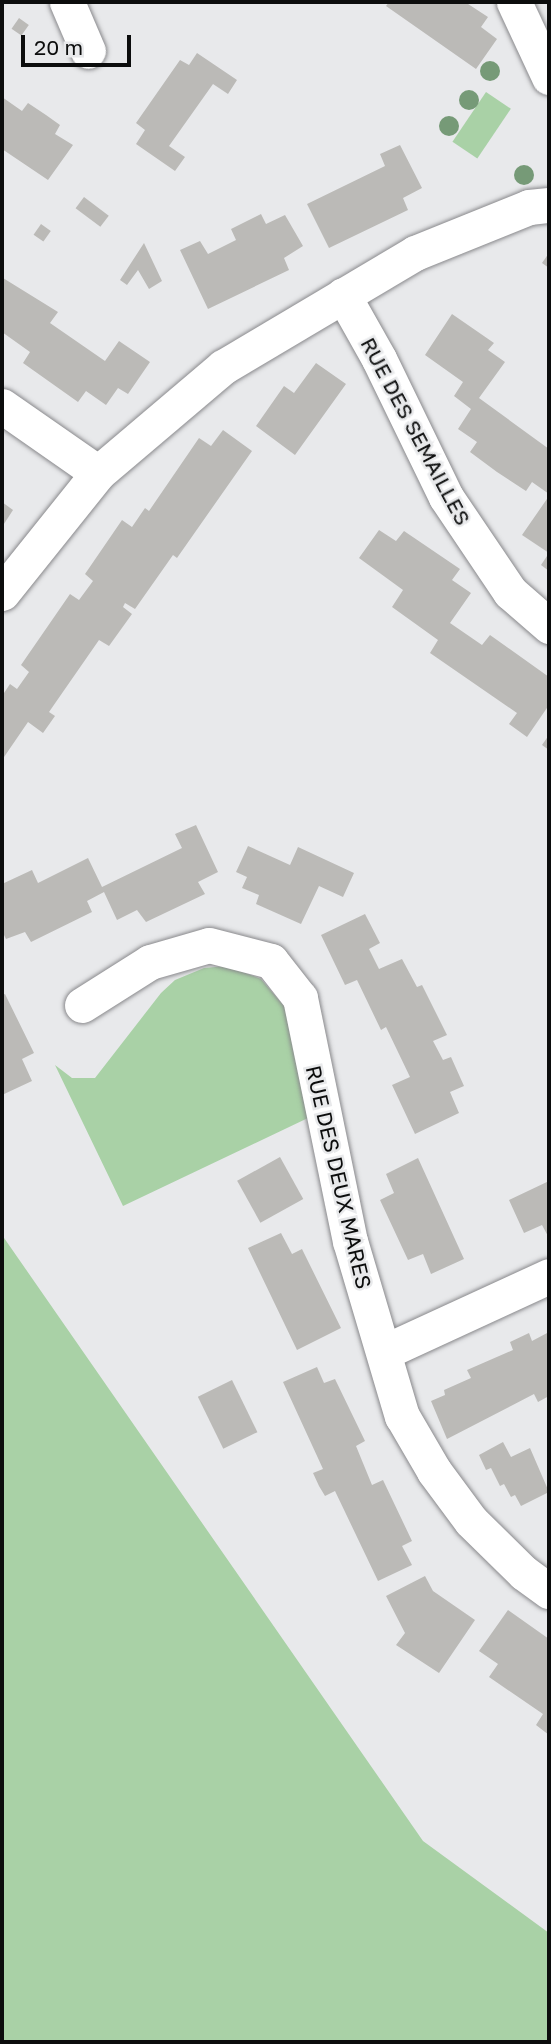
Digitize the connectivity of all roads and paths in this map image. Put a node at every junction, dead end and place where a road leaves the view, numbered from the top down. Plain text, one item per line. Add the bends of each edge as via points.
1 (67, 2) edge
2 (514, 2) edge
3 (88, 51) dead end
4 (549, 77) edge
5 (549, 205) edge
6 (343, 295) junction
7 (2, 405) edge
8 (99, 474) junction
9 (2, 593) edge
10 (549, 626) edge
11 (82, 1005) dead end
12 (549, 1276) edge
13 (384, 1352) junction
14 (549, 1591) edge

1 - 3 street
2 - 4 street
5 - 6 street via 529,207 415,253
6 - 8 street via 223,367
6 - 10 street, RUE DES SEMAILLES via 446,497 510,592
7 - 8 street
8 - 9 street
11 - 13 street, RUE DES DEUX MARES via 150,962 209,945 271,961 300,998 350,1241
12 - 13 street
13 - 14 street, RUE DES DEUX MARES via 401,1416 434,1471 471,1521

